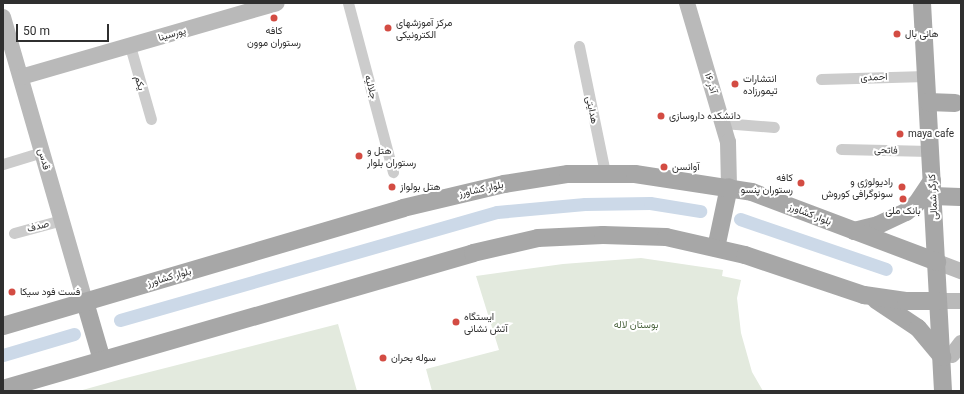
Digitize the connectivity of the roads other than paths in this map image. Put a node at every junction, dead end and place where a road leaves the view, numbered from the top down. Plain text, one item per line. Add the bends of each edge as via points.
1 (277, 3) edge
2 (348, 3) edge
3 (687, 3) edge
4 (922, 3) edge
5 (3, 17) edge
6 (130, 46) junction
7 (579, 46) dead end
8 (926, 76) junction
9 (21, 77) junction
10 (821, 79) dead end
11 (928, 102) junction
12 (958, 104) edge
13 (151, 119) dead end
14 (723, 123) junction
15 (774, 127) dead end
16 (841, 149) dead end
17 (930, 151) junction
18 (42, 152) junction
19 (3, 164) edge
20 (393, 172) dead end
21 (605, 173) junction
22 (729, 187) junction
23 (933, 189) junction
24 (961, 197) edge
25 (62, 220) junction
26 (854, 231) junction
27 (14, 233) dead end
28 (716, 248) junction
29 (937, 262) junction
30 (961, 271) edge
31 (870, 296) junction
32 (949, 301) edge
33 (85, 302) junction
34 (3, 326) edge
35 (951, 352) edge
36 (102, 360) junction
37 (3, 389) edge
38 (943, 391) edge
39 (954, 391) edge

1 - 6 street, پورسینا
2 - 20 street, جلالیه
3 - 14 street, ۱۶ آذر
4 - 8 main road, کارگر شمالی
5 - 9 street, قدس
6 - 9 street, پورسینا
6 - 13 street, یکم
7 - 21 street, هدایتی
8 - 10 street, احمدی
8 - 11 main road, کارگر شمالی
9 - 18 street, قدس
11 - 12 main road
11 - 17 main road, کارگر شمالی
14 - 15 street
14 - 22 street, ۱۶ آذر via 730,155
16 - 17 street, فاتحی
17 - 23 main road, کارگر شمالی
18 - 19 street
18 - 25 street, قدس
21 - 22 main road, بلوار کشاورز via 635,174
21 - 33 main road, بلوار کشاورز via 535,178 450,196
22 - 26 main road, بلوار کشاورز via 752,192
22 - 28 main road
23 - 24 main road
23 - 26 main road via 906,212 878,226
23 - 29 main road, کارگر شمالی
25 - 27 street, صدف
25 - 33 street, قدس
26 - 29 main road, بلوار کشاورز
28 - 31 main road
28 - 36 main road via 666,237 603,235 538,238 511,243
29 - 30 street, بلوار کشاورز
29 - 32 main road, کارگر شمالی
31 - 32 main road
31 - 35 main road
32 - 35 main road, کارگر شمالی
33 - 34 main road, بلوار کشاورز
33 - 36 main road
35 - 38 main road, کارگر شمالی
35 - 39 main road
36 - 37 main road

